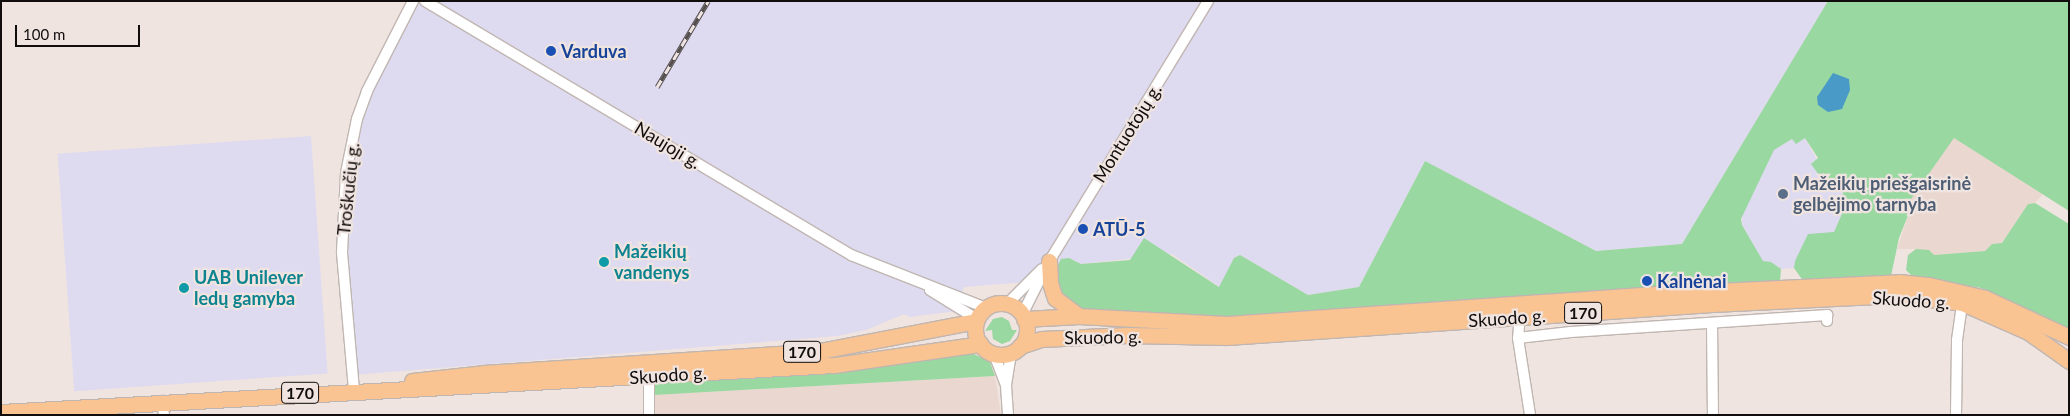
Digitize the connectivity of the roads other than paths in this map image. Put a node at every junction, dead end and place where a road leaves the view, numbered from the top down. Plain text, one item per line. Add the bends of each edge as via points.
1 (413, 1) edge
2 (425, 1) edge
3 (1208, 1) edge
4 (1048, 263) junction
5 (1962, 303) junction
6 (1008, 304) junction
7 (1520, 310) junction
8 (980, 316) junction
9 (1079, 316) junction
10 (1023, 317) junction
11 (1826, 321) dead end
12 (1712, 323) junction
13 (2069, 336) edge
14 (1518, 338) junction
15 (980, 344) junction
16 (1016, 350) junction
17 (994, 354) junction
18 (2069, 361) edge
19 (649, 376) junction
20 (1006, 386) junction
21 (354, 390) junction
22 (163, 408) edge
23 (1, 412) edge
24 (649, 415) edge
25 (1008, 415) edge
26 (1530, 415) edge
27 (1713, 415) edge
28 (1956, 415) edge

1 - 21 street, Troškučių g. via 367,90 357,119 346,173 342,252
2 - 8 street, Naujoji g. via 851,255 914,281 938,287
3 - 4 street, Montuotojų g.
4 - 6 street, Montuotojų g.
4 - 9 main road via 1050,283 1056,298
4 - 10 street, Montuotojų g.
5 - 7 main road, Skuodo g. / 170 via 1888,296
5 - 18 main road, Skuodo g. / 170 via 2028,332
5 - 28 street via 1957,340
6 - 8 main road
6 - 10 main road
7 - 9 main road, Skuodo g. / 170 via 1227,324
7 - 13 main road, Skuodo g. / 170 via 1899,282 1937,286 1985,298
7 - 14 street
7 - 16 main road, Skuodo g. / 170 via 1227,337 1128,335 1041,339
8 - 15 main road via 976,336
8 - 21 main road, Skuodo g. / 170 via 828,350 483,373
9 - 10 main road, Skuodo g. / 170
10 - 16 main road via 1026,336
11 - 12 street via 1827,315
12 - 14 street
12 - 27 street
14 - 26 street
15 - 17 main road
15 - 19 main road, Skuodo g. / 170 via 859,363
16 - 17 main road
16 - 20 street
17 - 20 street
19 - 21 main road, Skuodo g. / 170 via 394,392
19 - 24 street
20 - 25 street
21 - 22 main road, Skuodo g. / 170
22 - 23 main road, Skuodo g. / 170

